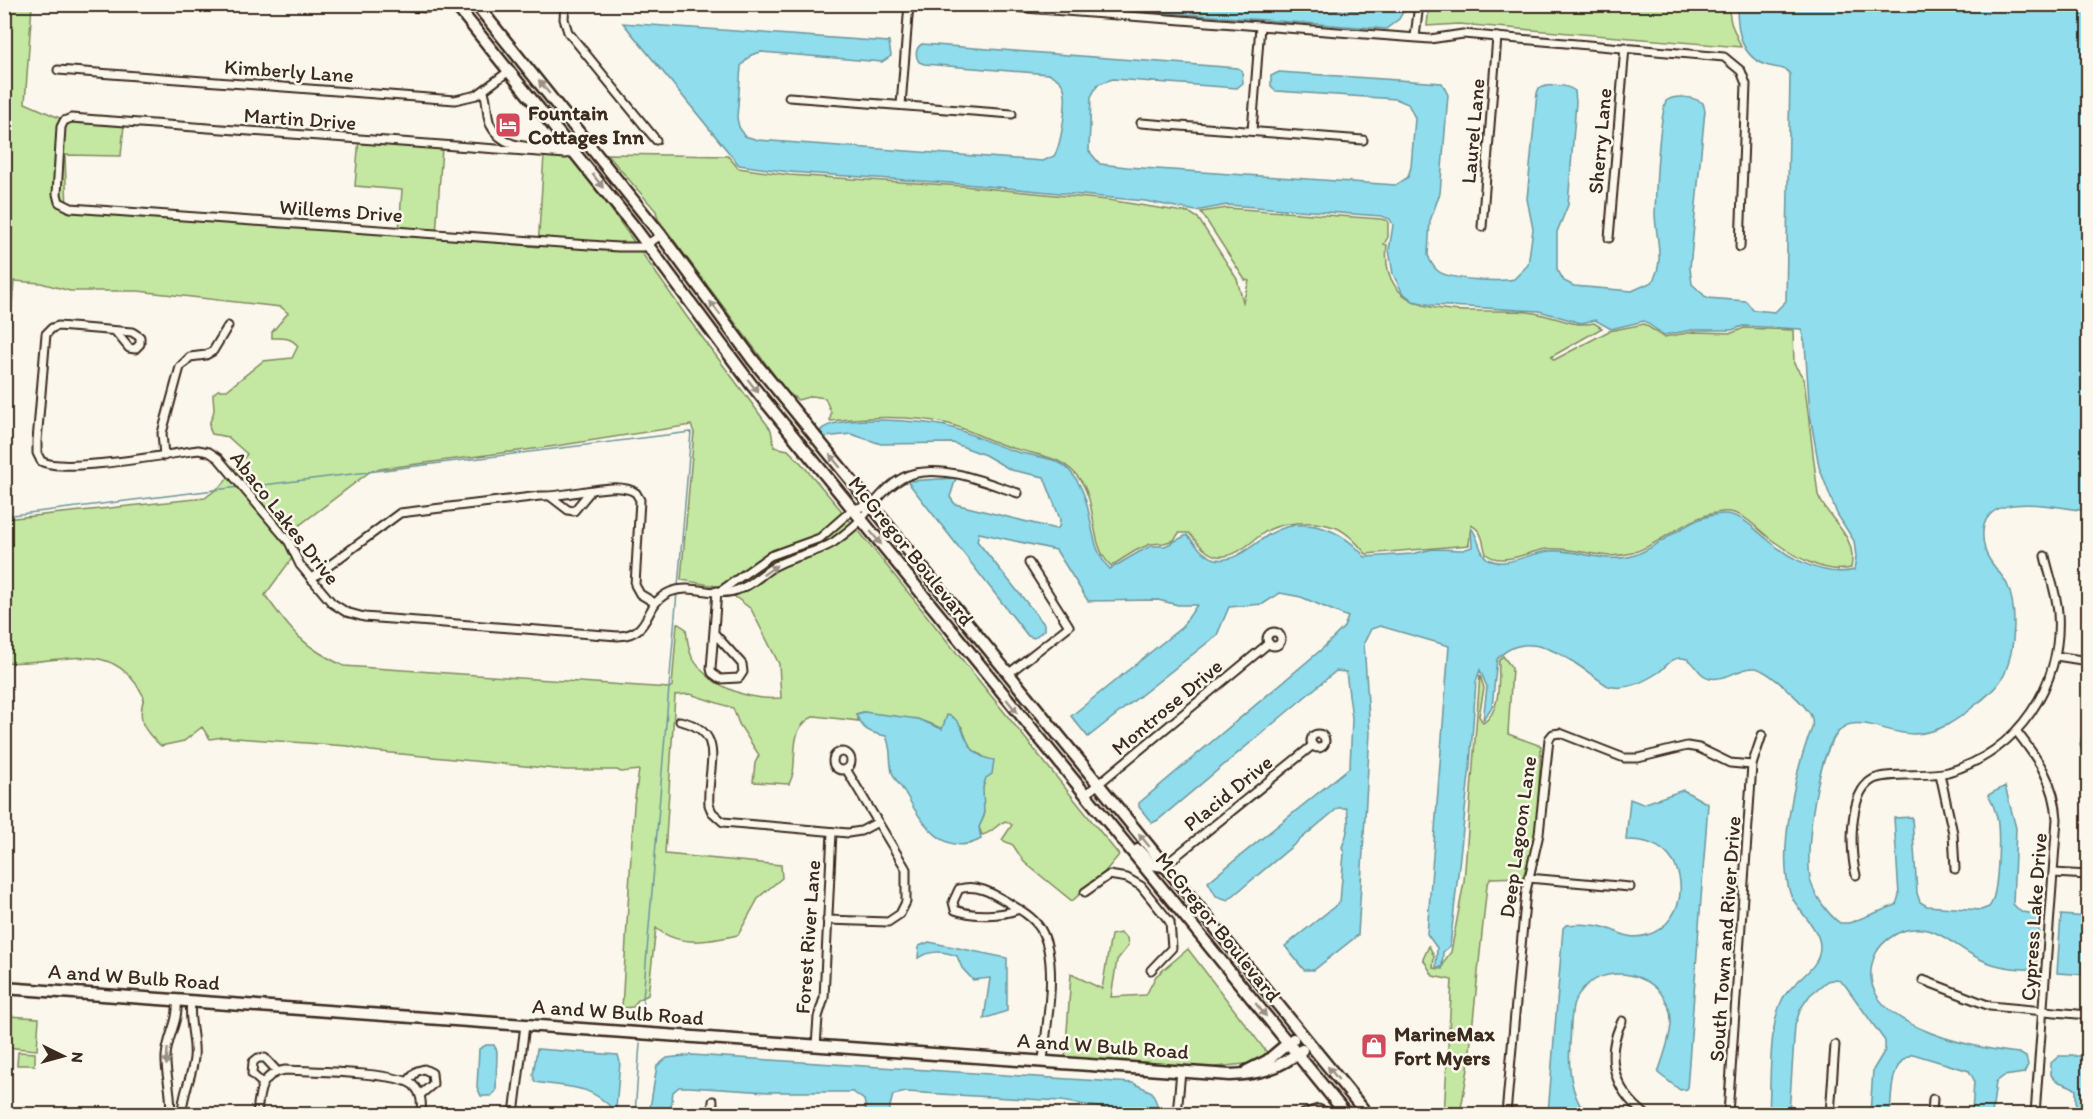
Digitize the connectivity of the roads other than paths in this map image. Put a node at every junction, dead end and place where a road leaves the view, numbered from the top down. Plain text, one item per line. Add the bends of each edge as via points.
1 (366, 4) edge
2 (435, 4) edge
3 (455, 4) edge
4 (476, 4) edge
5 (565, 4) edge
6 (909, 4) edge
7 (974, 4) edge
8 (1419, 4) edge
9 (1260, 26) junction
10 (1497, 37) junction
11 (1415, 38) junction
12 (1625, 47) junction
13 (58, 70) dead end
14 (509, 71) junction
15 (484, 92) junction
16 (789, 97) dead end
17 (901, 105) junction
18 (1012, 114) dead end
19 (1141, 123) dead end
20 (1252, 131) junction
21 (656, 140) dead end
22 (1363, 140) dead end
23 (574, 151) junction
24 (59, 160) joint
25 (633, 199) junction
26 (1482, 227) dead end
27 (661, 235) junction
28 (1609, 238) dead end
29 (648, 245) junction
30 (1740, 247) dead end
31 (228, 326) dead end
32 (115, 331) dead end
33 (164, 456) junction
34 (591, 492) junction
35 (1018, 493) dead end
36 (551, 497) junction
37 (870, 505) junction
38 (853, 509) junction
39 (861, 520) junction
40 (2045, 556) dead end
41 (1029, 563) dead end
42 (311, 579) junction
43 (717, 591) junction
44 (655, 603) junction
45 (714, 633) junction
46 (962, 643) junction
47 (1269, 644) dead end
48 (2056, 656) junction
49 (2088, 661) edge
50 (1008, 674) junction
51 (680, 721) dead end
52 (2017, 732) junction
53 (1762, 735) dead end
54 (1312, 745) dead end
55 (1752, 765) junction
56 (846, 769) dead end
57 (1940, 774) junction
58 (1098, 784) junction
59 (1085, 795) junction
60 (878, 822) junction
61 (1113, 829) junction
62 (832, 832) junction
63 (1164, 866) junction
64 (1955, 869) dead end
65 (2054, 873) junction
66 (1856, 875) dead end
67 (2088, 875) edge
68 (1152, 878) junction
69 (1528, 879) junction
70 (1141, 886) junction
71 (1630, 887) dead end
72 (1085, 892) dead end
73 (1018, 909) junction
74 (827, 920) junction
75 (1208, 920) junction
76 (1191, 925) junction
77 (1229, 946) junction
78 (1151, 970) dead end
79 (1923, 980) dead end
80 (4, 988) edge
81 (177, 1000) junction
82 (191, 1001) junction
83 (2044, 1013) junction
84 (2088, 1015) edge
85 (1622, 1021) dead end
86 (525, 1025) junction
87 (1300, 1032) junction
88 (1288, 1043) junction
89 (1309, 1044) junction
90 (1835, 1045) dead end
91 (816, 1046) junction
92 (1297, 1054) junction
93 (1043, 1061) junction
94 (277, 1071) junction
95 (1181, 1071) junction
96 (1230, 1075) junction
97 (408, 1081) junction
98 (262, 1083) junction
99 (420, 1095) junction
100 (1933, 1099) dead end
101 (713, 1101) dead end
102 (170, 1114) edge
103 (182, 1114) edge
104 (257, 1114) edge
105 (421, 1114) edge
106 (514, 1114) edge
107 (712, 1114) edge
108 (1177, 1114) edge
109 (1304, 1114) edge
110 (1332, 1114) edge
111 (1346, 1114) edge
112 (1367, 1114) edge
113 (1506, 1114) edge
114 (1645, 1114) edge
115 (1728, 1114) edge
116 (1830, 1114) edge
117 (1932, 1114) edge
118 (2035, 1114) edge

1 - 2 street via 427,8
3 - 14 main road, McGregor Boulevard
25 -> 4 main road, McGregor Boulevard
5 - 21 street via 568,32
6 - 17 street
7 - 9 street
8 - 11 street
9 - 11 street
9 - 20 street
10 - 11 street via 1455,33
10 - 12 street
10 - 26 street, Laurel Lane
12 - 28 street, Sherry Lane
12 - 30 street via 1718,56 1731,60 1741,70 1746,90
13 - 15 street, Kimberly Lane via 448,100
14 - 15 street, Kimberly Lane
14 - 23 main road, McGregor Boulevard
15 - 23 street via 490,123 501,140 514,145
16 - 17 street
17 - 18 street
19 - 20 street
20 - 22 street
23 - 24 street, Martin Drive via 566,154 77,118 64,121 61,127
23 - 25 main road via 591,156
23 -> 29 main road, McGregor Boulevard
24 - 29 street, Willems Drive via 59,202 71,208 608,247
25 - 27 main road, McGregor Boulevard
27 - 29 street
37 -> 27 main road, McGregor Boulevard via 753,360
29 -> 38 main road, McGregor Boulevard via 751,384
31 - 33 street via 213,351 190,357 180,367 162,433
32 - 33 street, Abaco Lakes Drive via 58,326 46,334 38,458 53,465
33 - 42 street, Abaco Lakes Drive via 198,450 218,458 292,546
34 - 36 street
34 - 36 street via 574,511
34 - 44 street via 618,486 636,493 640,507 635,585 640,594
35 - 37 street via 958,474 924,472 902,479
36 - 42 street via 400,513
37 - 38 street
37 - 39 street
37 - 50 main road, McGregor Boulevard
38 - 39 main road, McGregor Boulevard
38 - 43 street via 820,538 777,552 732,585
43 -> 39 street via 738,590 775,566 827,546
39 -> 46 main road, McGregor Boulevard
40 - 48 street via 2058,612
41 - 50 street via 1069,626
42 - 44 street, Abaco Lakes Drive via 339,608 364,617 618,636 642,628
43 - 44 street via 681,589
43 - 45 street
45 - 45 street via 712,673 720,679 739,678 742,664
46 - 50 main road via 996,674
46 -> 59 main road, McGregor Boulevard
47 - 58 street, Montrose Drive
48 - 49 street
48 - 52 street via 2045,690
50 - 58 main road, McGregor Boulevard
51 - 62 street via 699,726 711,742 708,797 716,818 730,825
52 - 57 street via 1974,762
52 - 65 street, Cypress Lake Drive via 2042,767 2054,797
53 - 55 street
54 - 63 street, Placid Drive
55 - 69 street, Deep Lagoon Lane via 1730,763 1687,746 1638,759 1624,758 1560,733 1553,734 1547,746 1539,834
55 - 115 street, South Town and River Drive
56 - 60 street
57 - 64 street via 1953,833
57 - 66 street via 1873,779 1863,789 1855,808 1852,848
58 - 59 street, Montrose Drive
63 -> 58 main road, McGregor Boulevard
59 - 61 main road, McGregor Boulevard
60 - 62 street via 854,832
60 - 74 street via 906,869 904,909 895,919 881,924
61 - 63 main road via 1124,834 1151,864
61 - 68 main road, McGregor Boulevard
62 - 74 street, Forest River Lane
63 - 75 main road, McGregor Boulevard
65 - 67 street
65 - 83 street, Cypress Lake Drive
68 - 70 street
68 - 75 main road via 1160,876 1169,881 1200,917
68 - 76 main road, McGregor Boulevard
69 - 71 street
69 - 113 street, Deep Lagoon Lane
70 - 72 street via 1127,878 1109,875
70 - 78 street via 1170,922 1172,948
73 - 73 street via 987,890 970,887 959,889 953,902 955,910 965,913 1004,914
73 - 93 street via 1039,927 1050,957
74 - 91 street, Forest River Lane via 824,998
75 - 77 main road, McGregor Boulevard
76 - 77 main road via 1218,946
76 -> 88 main road, McGregor Boulevard
77 - 87 main road, McGregor Boulevard
79 - 83 street via 1982,1004
80 - 81 main road, A and W Bulb Road
81 - 82 main road, A and W Bulb Road
81 -> 102 street via 177,1020 166,1054
82 - 86 main road, A and W Bulb Road
82 - 103 street via 194,1060
83 - 84 street
83 - 118 street, Cypress Lake Drive
85 - 114 street via 1613,1046 1614,1074 1626,1098
86 - 91 main road, A and W Bulb Road
86 - 106 street
87 - 88 main road, A and W Bulb Road
87 - 89 main road, McGregor Boulevard
88 - 92 main road, McGregor Boulevard
88 - 96 main road, A and W Bulb Road via 1258,1067
89 - 92 main road, A and W Bulb Road
112 -> 89 main road, McGregor Boulevard
90 - 116 street
91 - 93 main road, A and W Bulb Road
92 - 96 main road, A and W Bulb Road via 1269,1071
92 - 111 main road, McGregor Boulevard
93 - 95 main road, A and W Bulb Road
94 - 97 street
94 - 98 street
94 - 98 street via 265,1058 253,1062 252,1074
95 - 96 main road, A and W Bulb Road
95 - 108 street
97 - 99 street
97 - 99 street via 417,1071 424,1069 432,1074 433,1084
98 - 104 street
99 - 105 street
100 - 117 street
101 - 107 street
109 - 110 street via 1318,1108

